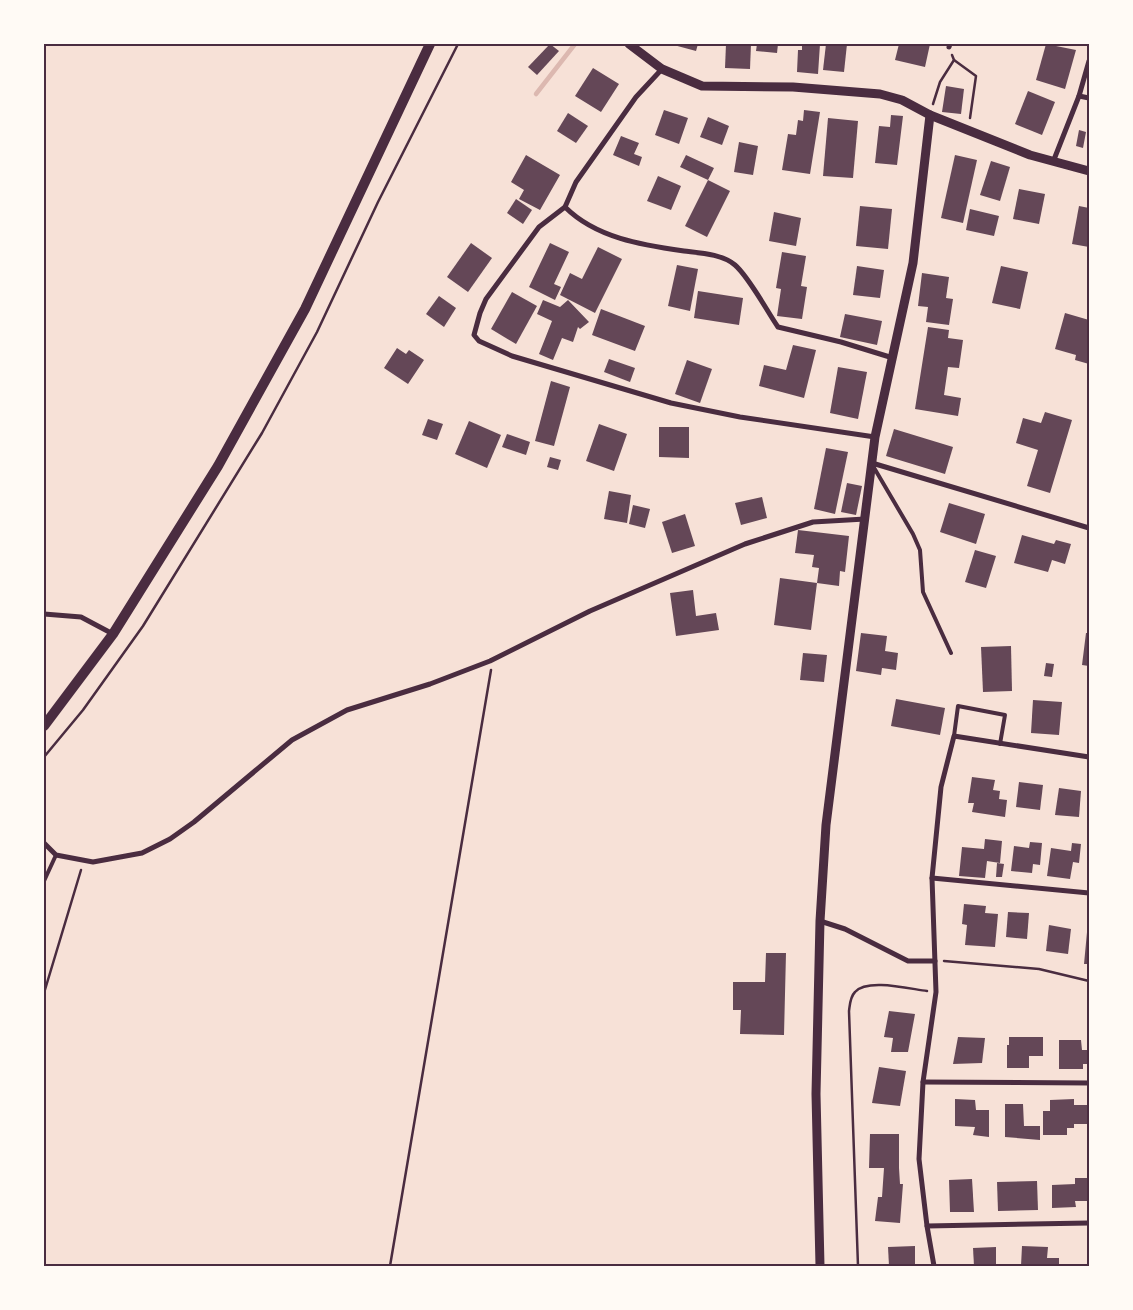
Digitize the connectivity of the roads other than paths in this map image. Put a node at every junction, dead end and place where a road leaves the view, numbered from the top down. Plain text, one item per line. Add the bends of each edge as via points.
1 (430, 44) edge
2 (631, 44) edge
3 (1089, 61) edge
4 (662, 69) junction
5 (1079, 96) junction
6 (1089, 98) edge
7 (930, 115) junction
8 (1052, 162) junction
9 (1089, 171) edge
10 (565, 207) junction
11 (893, 359) junction
12 (875, 437) junction
13 (872, 463) junction
14 (865, 519) junction
15 (1089, 528) edge
16 (44, 614) edge
17 (113, 634) junction
18 (950, 653) dead end
19 (44, 726) edge
20 (954, 736) junction
21 (1000, 744) junction
22 (1089, 756) edge
23 (44, 843) edge
24 (56, 855) junction
25 (932, 878) junction
26 (44, 881) edge
27 (1089, 893) edge
28 (820, 921) junction
29 (935, 961) junction
30 (923, 1082) junction
31 (1089, 1083) edge
32 (1089, 1223) edge
33 (927, 1226) junction
34 (820, 1266) edge
35 (934, 1266) edge

1 - 17 main road via 305,309 218,466
2 - 4 street
3 - 5 street
4 - 7 street via 707,86 863,90 902,100
4 - 10 street via 636,97 576,182
5 - 6 street
5 - 8 street
7 - 8 street via 1006,147
7 - 11 street via 913,263
8 - 9 street
10 - 11 street via 580,222 609,234 652,246 709,254 734,263 778,328 841,342
10 - 12 street via 539,228 486,299 474,335 479,341 512,356 671,403
11 - 12 street
12 - 13 street
13 - 14 street
13 - 15 street
13 - 18 lane via 920,550 923,592
14 - 24 street via 813,522 745,544 590,611 490,661 347,710 292,740 194,822 142,853 93,862
14 - 28 street via 826,824
16 - 17 street via 81,618
17 - 19 main road
20 - 21 street
20 - 21 lane via 958,706 1005,715
20 - 25 street via 941,787
21 - 22 street
23 - 24 street
24 - 26 lane
25 - 27 street
25 - 29 street
28 - 29 street via 845,929 908,961
28 - 34 street via 816,1094
29 - 30 street via 936,992
30 - 31 street
30 - 33 street via 918,1159
32 - 33 street
33 - 35 street

